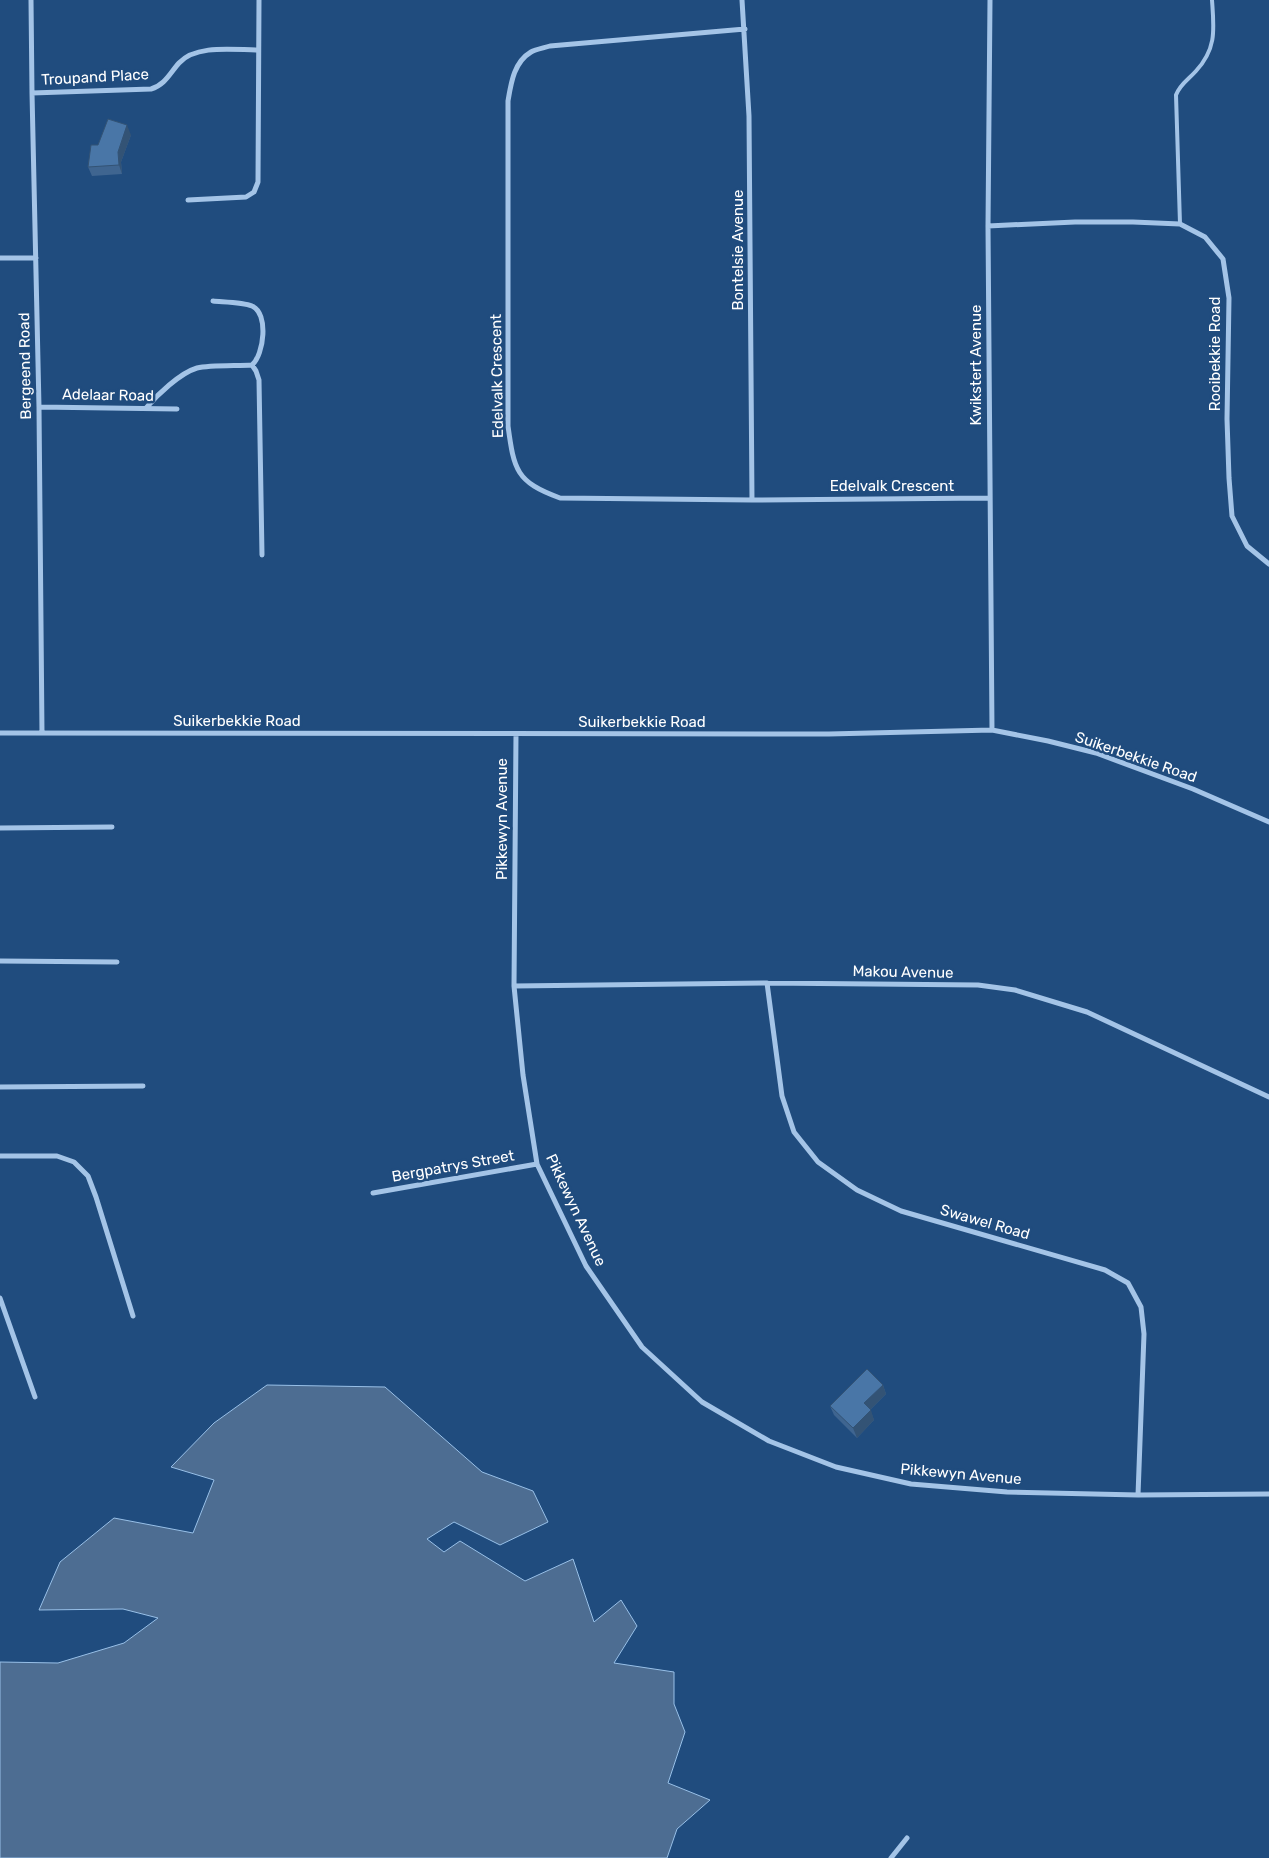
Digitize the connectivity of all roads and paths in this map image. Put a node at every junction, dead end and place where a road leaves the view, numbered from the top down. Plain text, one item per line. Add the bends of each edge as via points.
1 (31, 0) edge
2 (259, 0) edge
3 (742, 0) edge
4 (990, 0) edge
5 (1212, 0) edge
6 (745, 29) junction
7 (258, 50) junction
8 (32, 93) junction
9 (188, 200) dead end
10 (1180, 224) junction
11 (988, 226) junction
12 (0, 258) edge
13 (36, 258) junction
14 (213, 302) dead end
15 (252, 365) junction
16 (39, 407) junction
17 (146, 408) junction
18 (177, 409) dead end
19 (989, 498) junction
20 (752, 500) junction
21 (262, 555) dead end
22 (1269, 564) edge
23 (992, 730) junction
24 (42, 732) junction
25 (0, 733) edge
26 (516, 734) junction
27 (1269, 822) edge
28 (0, 828) edge
29 (112, 828) dead end
30 (0, 961) edge
31 (117, 962) dead end
32 (766, 983) junction
33 (514, 986) junction
34 (143, 1086) dead end
35 (0, 1087) edge
36 (1269, 1097) edge
37 (0, 1156) edge
38 (537, 1164) junction
39 (374, 1193) dead end
40 (0, 1298) edge
41 (133, 1316) dead end
42 (35, 1397) dead end
43 (1269, 1494) edge
44 (1138, 1495) junction
45 (907, 1838) dead end
46 (891, 1858) edge

1 - 8 street, Bergeend Road
2 - 7 street
3 - 6 street, Bontelsie Avenue
4 - 11 street, Kwikstert Avenue
5 - 10 lane via 1212,47 1196,71 1180,86 1176,96
6 - 20 street, Bontelsie Avenue via 749,116
6 - 20 street, Edelvalk Crescent via 550,46 531,52 520,61 512,78 508,101 508,426 512,456 522,477 538,490 560,498
7 - 8 street, Troupand Place via 190,53 160,86 151,89
7 - 9 street via 258,182 254,192 246,197
8 - 13 street, Bergeend Road
10 - 11 street, Rooibekkie Road via 1076,222
10 - 22 street, Rooibekkie Road via 1205,237 1223,259 1229,298 1227,419 1232,516 1247,546
11 - 19 street, Kwikstert Avenue
12 - 13 street
13 - 16 street, Bergeend Road
14 - 15 street via 251,305 258,310 263,326 262,348
15 - 17 street via 198,368 182,375
15 - 21 street via 260,380
16 - 17 street, Adelaar Road
16 - 24 street, Bergeend Road
17 - 18 street, Adelaar Road
19 - 20 street, Edelvalk Crescent
19 - 23 street, Kwikstert Avenue
23 - 26 street, Suikerbekkie Road via 828,734
23 - 27 street, Suikerbekkie Road via 1096,753
24 - 25 street, Suikerbekkie Road
24 - 26 street, Suikerbekkie Road
26 - 33 street, Pikkewyn Avenue
28 - 29 street
30 - 31 street
32 - 33 street, Makou Avenue
32 - 36 street, Makou Avenue via 978,985 1015,990 1087,1012
32 - 44 street, Swawel Road via 782,1096 794,1132 818,1162 856,1190 901,1210 1105,1270 1128,1284 1141,1307 1144,1334
33 - 38 street, Pikkewyn Avenue
34 - 35 street
37 - 41 street via 57,1156 74,1162 88,1176
38 - 39 street, Bergpatrys Street
38 - 44 street, Pikkewyn Avenue via 586,1266 642,1347 702,1402 769,1441 836,1467 911,1484 1007,1492
40 - 42 street
43 - 44 street, Pikkewyn Avenue
45 - 46 street

